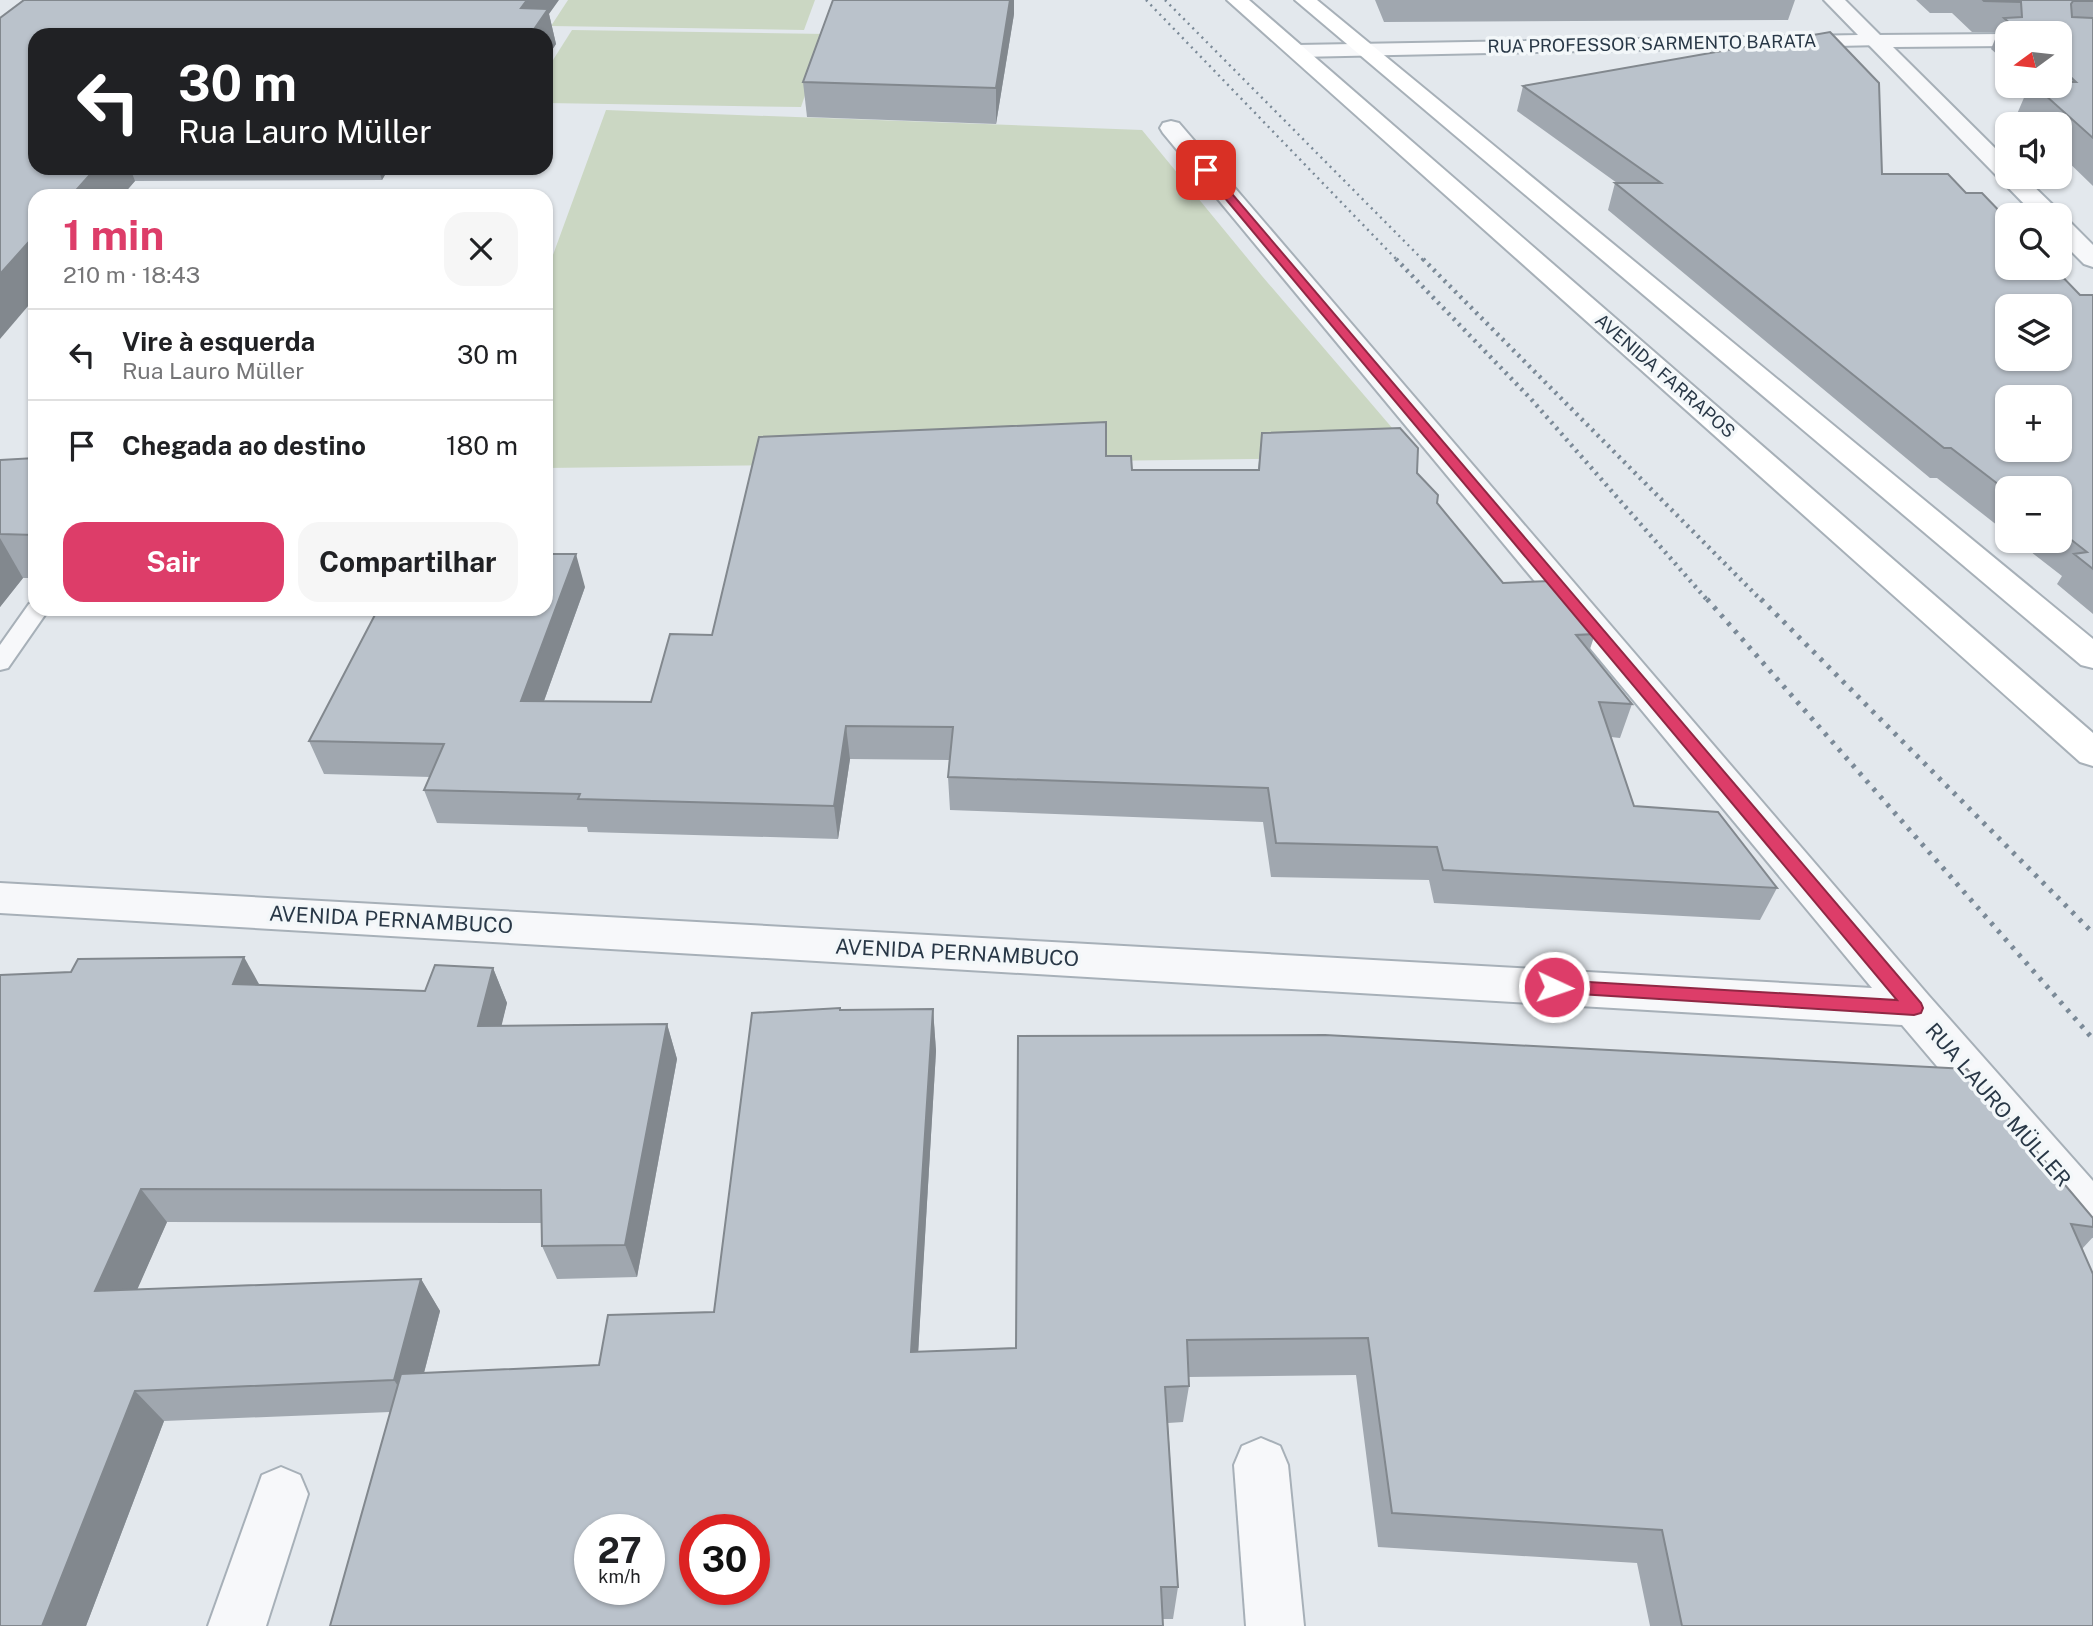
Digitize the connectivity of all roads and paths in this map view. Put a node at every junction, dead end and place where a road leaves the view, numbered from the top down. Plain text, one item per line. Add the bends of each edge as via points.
1 (1237, 0) edge
2 (1305, 0) edge
3 (1834, 0) edge
4 (1995, 40) edge
5 (1875, 41) junction
6 (1367, 49) junction
7 (1297, 51) junction
8 (1171, 128) dead end
9 (1995, 161) edge
10 (2023, 189) edge
11 (2037, 203) edge
12 (2072, 238) edge
13 (2093, 259) edge
14 (32, 616) edge
15 (2093, 657) edge
16 (0, 662) edge
17 (2093, 753) edge
18 (0, 898) edge
19 (1914, 1008) junction
20 (2093, 1215) edge
21 (1261, 1465) dead end
22 (281, 1494) dead end
23 (237, 1626) edge
24 (1275, 1626) edge

1 - 7 main road, AVENIDA FARRAPOS
2 - 6 main road
3 - 5 street
4 - 5 street, RUA PROFESSOR SARMENTO BARATA
5 - 6 street, RUA PROFESSOR SARMENTO BARATA
5 - 9 street
6 - 7 street, RUA PROFESSOR SARMENTO BARATA
6 - 15 main road
7 - 17 main road, AVENIDA FARRAPOS
8 - 19 street, RUA LAURO MÜLLER
10 - 11 street
12 - 13 street
14 - 16 lane
18 - 19 street, AVENIDA PERNAMBUCO
19 - 20 street, RUA LAURO MÜLLER
21 - 24 street
22 - 23 street

